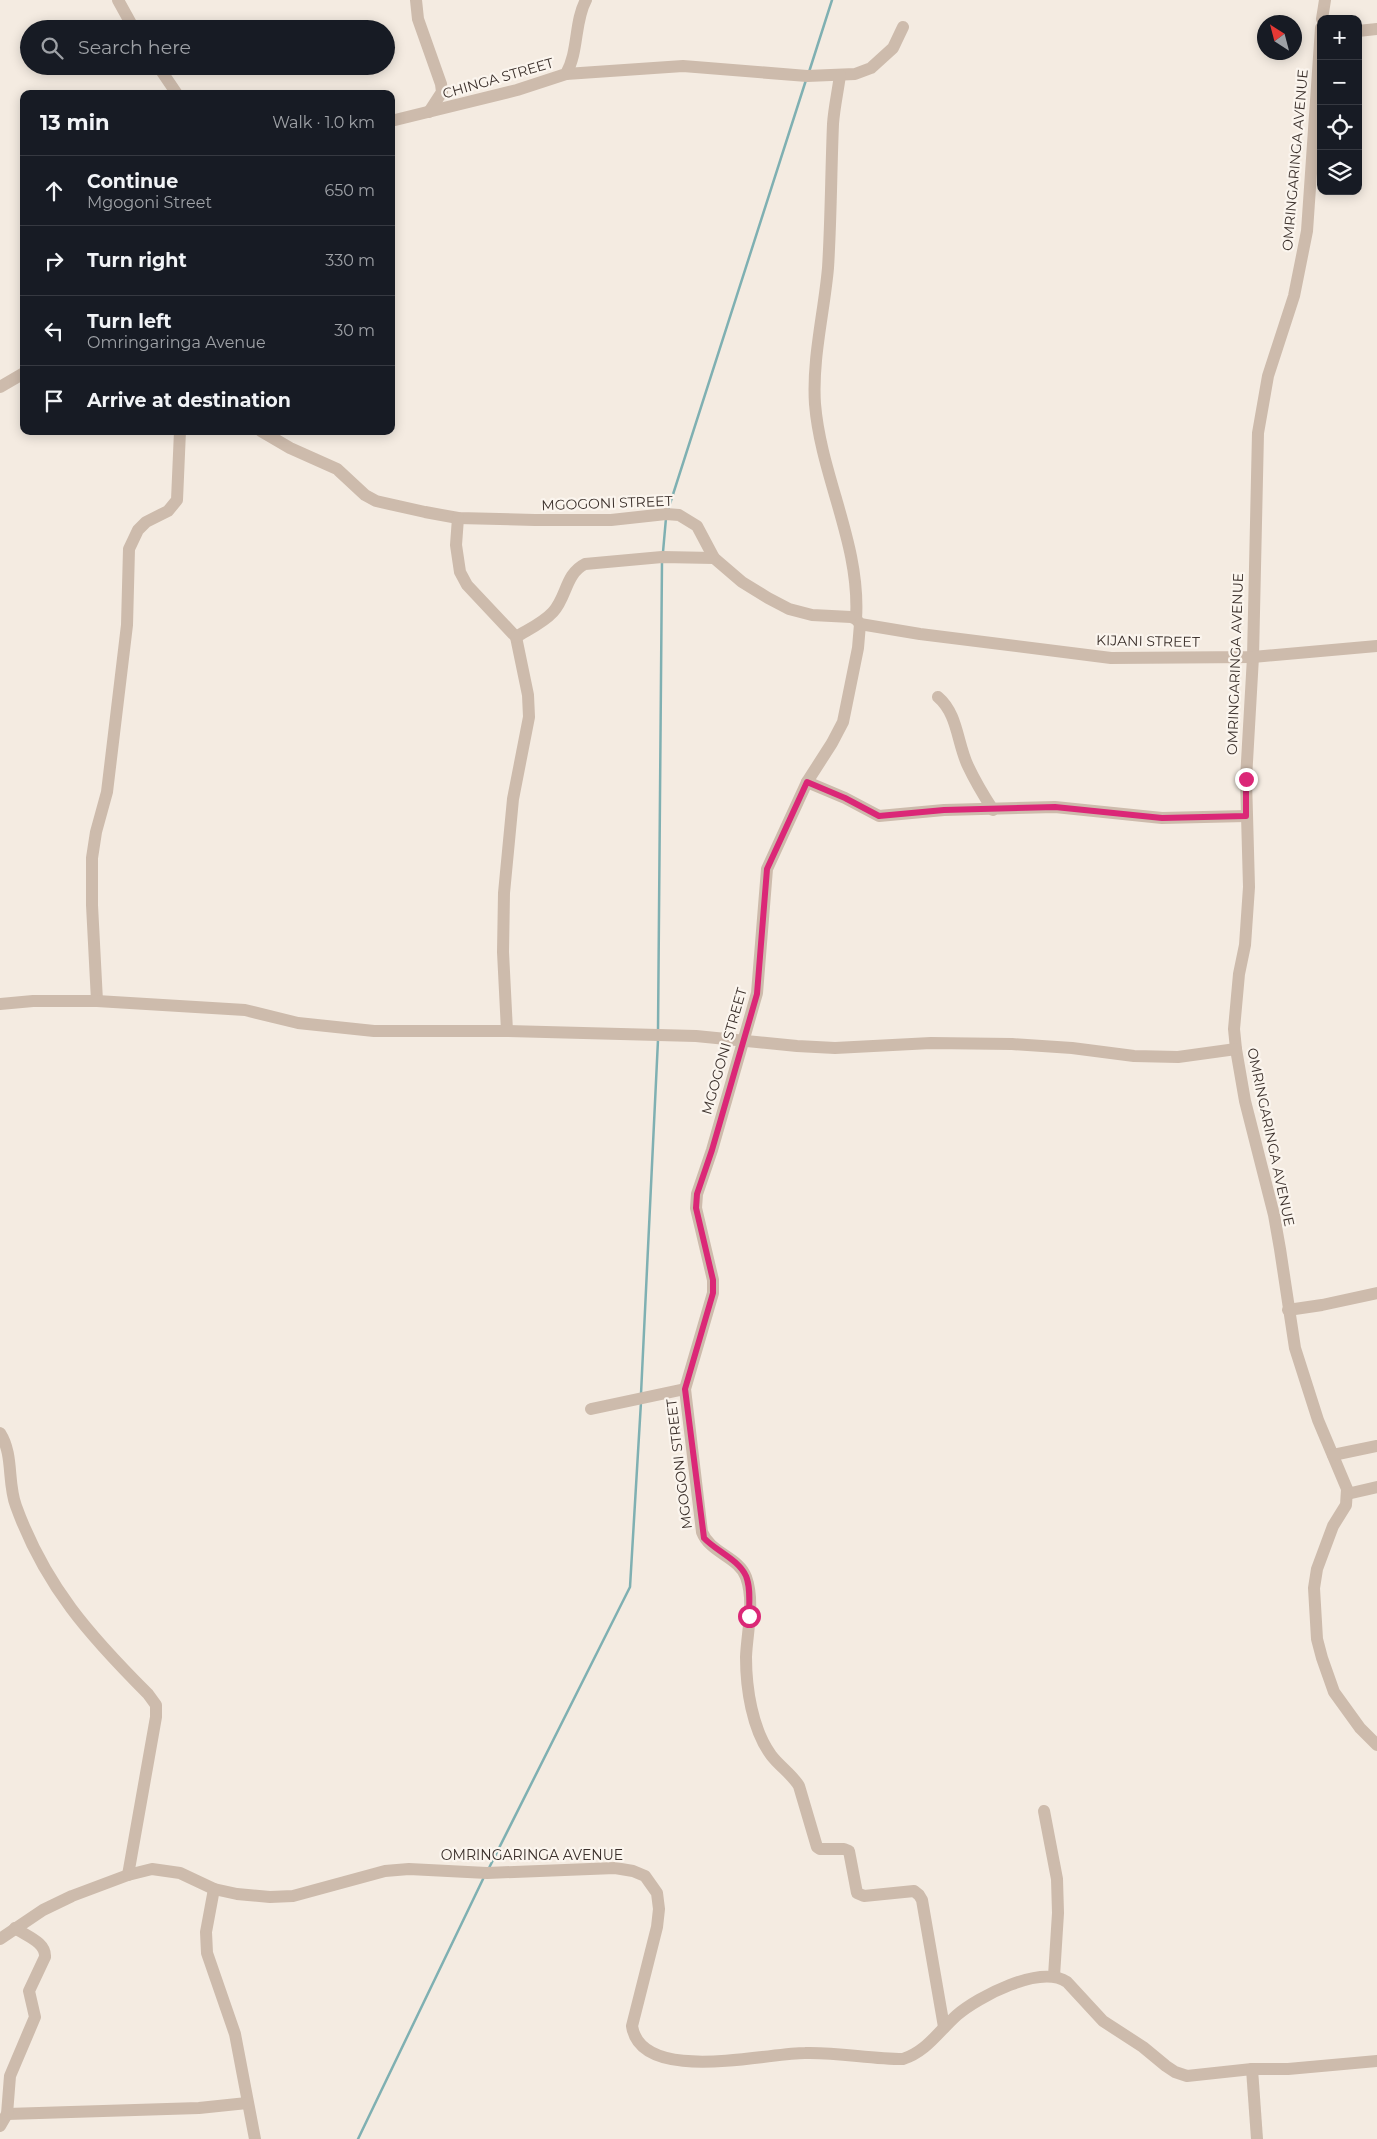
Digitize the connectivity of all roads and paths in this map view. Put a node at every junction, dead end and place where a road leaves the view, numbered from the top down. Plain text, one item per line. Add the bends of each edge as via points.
1 (118, 0) edge
2 (416, 0) edge
3 (586, 0) edge
4 (1325, 0) edge
5 (1323, 15) edge
6 (129, 20) edge
7 (903, 27) dead end
8 (1377, 29) edge
9 (1362, 31) edge
10 (1318, 60) edge
11 (566, 74) junction
12 (164, 75) edge
13 (840, 75) junction
14 (174, 90) edge
15 (429, 112) junction
16 (395, 120) edge
17 (20, 375) edge
18 (2, 382) edge
19 (180, 435) edge
20 (267, 435) edge
21 (458, 518) junction
22 (714, 558) junction
23 (858, 621) junction
24 (516, 637) junction
25 (1377, 646) edge
26 (1253, 657) junction
27 (938, 696) dead end
28 (807, 782) junction
29 (993, 810) junction
30 (1246, 816) junction
31 (98, 1001) junction
32 (0, 1004) edge
33 (507, 1031) junction
34 (743, 1041) junction
35 (1236, 1049) junction
36 (1377, 1293) edge
37 (1288, 1310) junction
38 (685, 1389) junction
39 (591, 1409) dead end
40 (0, 1433) edge
41 (1377, 1446) edge
42 (1333, 1456) junction
43 (1377, 1487) edge
44 (1347, 1494) junction
45 (1377, 1745) edge
46 (1044, 1811) dead end
47 (128, 1874) junction
48 (214, 1889) junction
49 (15, 1928) junction
50 (0, 1939) edge
51 (1054, 1976) junction
52 (944, 2027) junction
53 (1377, 2061) edge
54 (1252, 2069) junction
55 (248, 2102) junction
56 (7, 2114) junction
57 (0, 2126) edge
58 (255, 2139) edge
59 (1257, 2139) edge

1 - 6 street
2 - 15 street via 418,19 442,92
3 - 11 street, CHINGA STREET
4 - 5 street
7 - 13 street via 893,48 871,68
8 - 9 street
10 - 26 street, OMRINGARINGA AVENUE via 1307,230 1294,296 1268,376 1258,432
11 - 13 street via 683,66 799,76
11 - 15 street, CHINGA STREET
12 - 14 street
13 - 23 street via 834,123 827,270 814,373 815,404 825,461 854,569
15 - 16 street, CHINGA STREET
17 - 18 street
19 - 31 street via 177,500 168,511 138,530 129,549 127,625 107,792 92,858
20 - 21 street, MGOGONI STREET via 337,469 364,495
21 - 22 street, MGOGONI STREET via 611,520 679,515 697,526
21 - 24 street via 456,545 460,572 467,585
22 - 23 street, MGOGONI STREET via 742,582 789,609
22 - 24 street via 662,557 585,564 571,575 553,612
23 - 26 street, KIJANI STREET via 920,634 1111,658
23 - 28 street, MGOGONI STREET via 858,648 843,722
24 - 33 street via 526,678 529,717 513,799 504,893
25 - 26 street, KIJANI STREET
26 - 30 street, OMRINGARINGA AVENUE
27 - 29 street via 950,710 960,748
28 - 29 street via 879,816 944,810
28 - 34 street, MGOGONI STREET via 767,869 757,994
29 - 30 street via 1068,807 1162,818
30 - 35 street, OMRINGARINGA AVENUE via 1249,887 1245,944 1234,1013
31 - 32 street
31 - 33 street via 245,1010 298,1023 374,1031
33 - 34 street via 696,1036
34 - 35 street via 835,1048 931,1043 1012,1044 1134,1056 1186,1056
34 - 38 street, MGOGONI STREET via 697,1194 696,1208 713,1280 713,1293
35 - 37 street, OMRINGARINGA AVENUE via 1247,1111 1274,1215
36 - 37 street
37 - 42 street, OMRINGARINGA AVENUE via 1295,1348
38 - 39 street
38 - 52 street, MGOGONI STREET via 702,1532 709,1543 738,1565 746,1576 749,1592 746,1657 752,1711 772,1756 799,1786 814,1843 820,1849 849,1851 857,1893 864,1896 914,1891 919,1895
40 - 47 street via 9,1454 11,1489 16,1506 43,1565 85,1629 156,1705
41 - 42 street
42 - 44 street, OMRINGARINGA AVENUE
43 - 44 street
44 - 45 street via 1346,1505 1333,1526 1317,1569 1315,1620 1322,1658 1334,1692
46 - 51 street via 1057,1880
47 - 48 street, OMRINGARINGA AVENUE via 165,1870
47 - 49 street, OMRINGARINGA AVENUE via 72,1896
48 - 52 street, OMRINGARINGA AVENUE via 270,1897 293,1896 385,1871 409,1869 478,1872 615,1868 633,1871 645,1876 657,1893 659,1909 632,2026 636,2039 647,2051 662,2057 716,2062 820,2052 903,2059 922,2050
48 - 55 street via 206,1932 207,1953 235,2034
49 - 50 street, OMRINGARINGA AVENUE
49 - 56 street via 42,1946 46,1957 29,1991 35,2017 10,2076
51 - 52 street, OMRINGARINGA AVENUE via 1033,1978 998,1991 970,2006
51 - 54 street via 1066,1982 1103,2020 1175,2072 1187,2076
53 - 54 street
54 - 59 street
55 - 56 street via 199,2108
55 - 58 street
56 - 57 street

